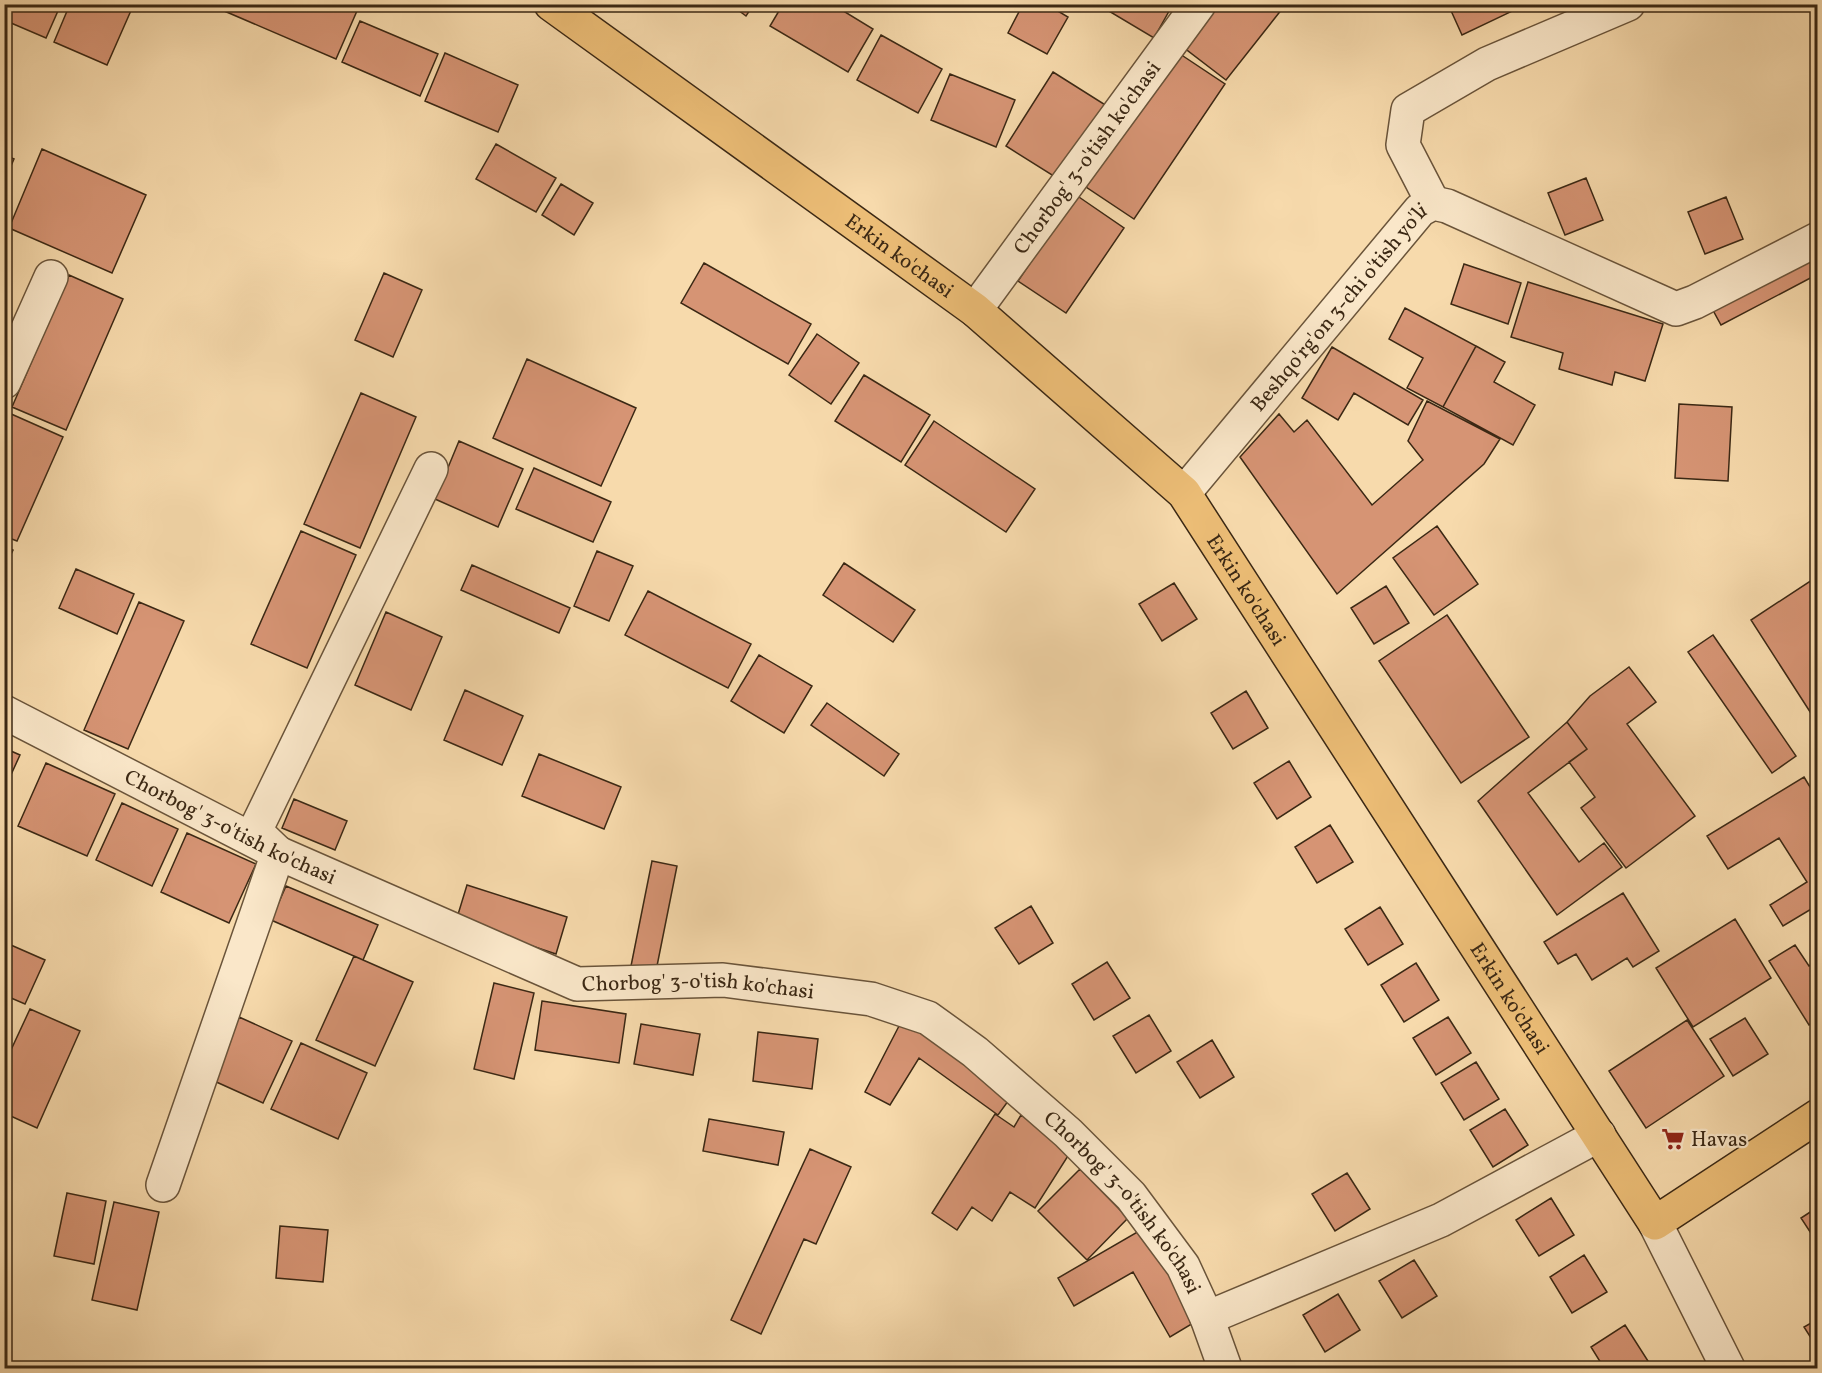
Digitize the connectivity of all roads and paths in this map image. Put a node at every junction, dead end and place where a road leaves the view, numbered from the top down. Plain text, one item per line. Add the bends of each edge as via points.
1 (551, 4) edge
2 (1199, 4) edge
3 (1628, 4) edge
4 (1433, 204) junction
5 (1818, 239) edge
6 (51, 277) dead end
7 (975, 310) junction
8 (4, 382) edge
9 (430, 469) dead end
10 (1184, 493) junction
11 (4, 712) edge
12 (278, 853) junction
13 (1818, 1116) edge
14 (1599, 1135) junction
15 (163, 1185) dead end
16 (1655, 1223) junction
17 (1206, 1318) junction
18 (1225, 1368) edge
19 (1728, 1368) edge

1 - 7 main road, Erkin ko'chasi
2 - 7 street, Chorbog' 3-o'tish ko'chasi
3 - 4 street via 1487,64 1408,110 1403,145
4 - 5 street, Beshqo'rg'on 3-chi o'tish yo'li via 1447,206 1676,309
4 - 10 street, Beshqo'rg'on 3-chi o'tish yo'li via 1420,210
6 - 8 street
7 - 10 main road, Erkin ko'chasi
9 - 12 street via 255,831
10 - 14 main road, Erkin ko'chasi
11 - 12 street, Chorbog' 3-o'tish ko'chasi
12 - 15 street
12 - 17 street, Chorbog' 3-o'tish ko'chasi via 577,984 723,980 871,999 928,1018 975,1052 1068,1133 1131,1196 1183,1266
13 - 16 main road
14 - 16 main road, Erkin ko'chasi
14 - 17 street, Chorbog' 3-o'tish ko'chasi via 1441,1220
16 - 19 street, Erkin ko'chasi
17 - 18 street, Chorbog' 3-o'tish ko'chasi

